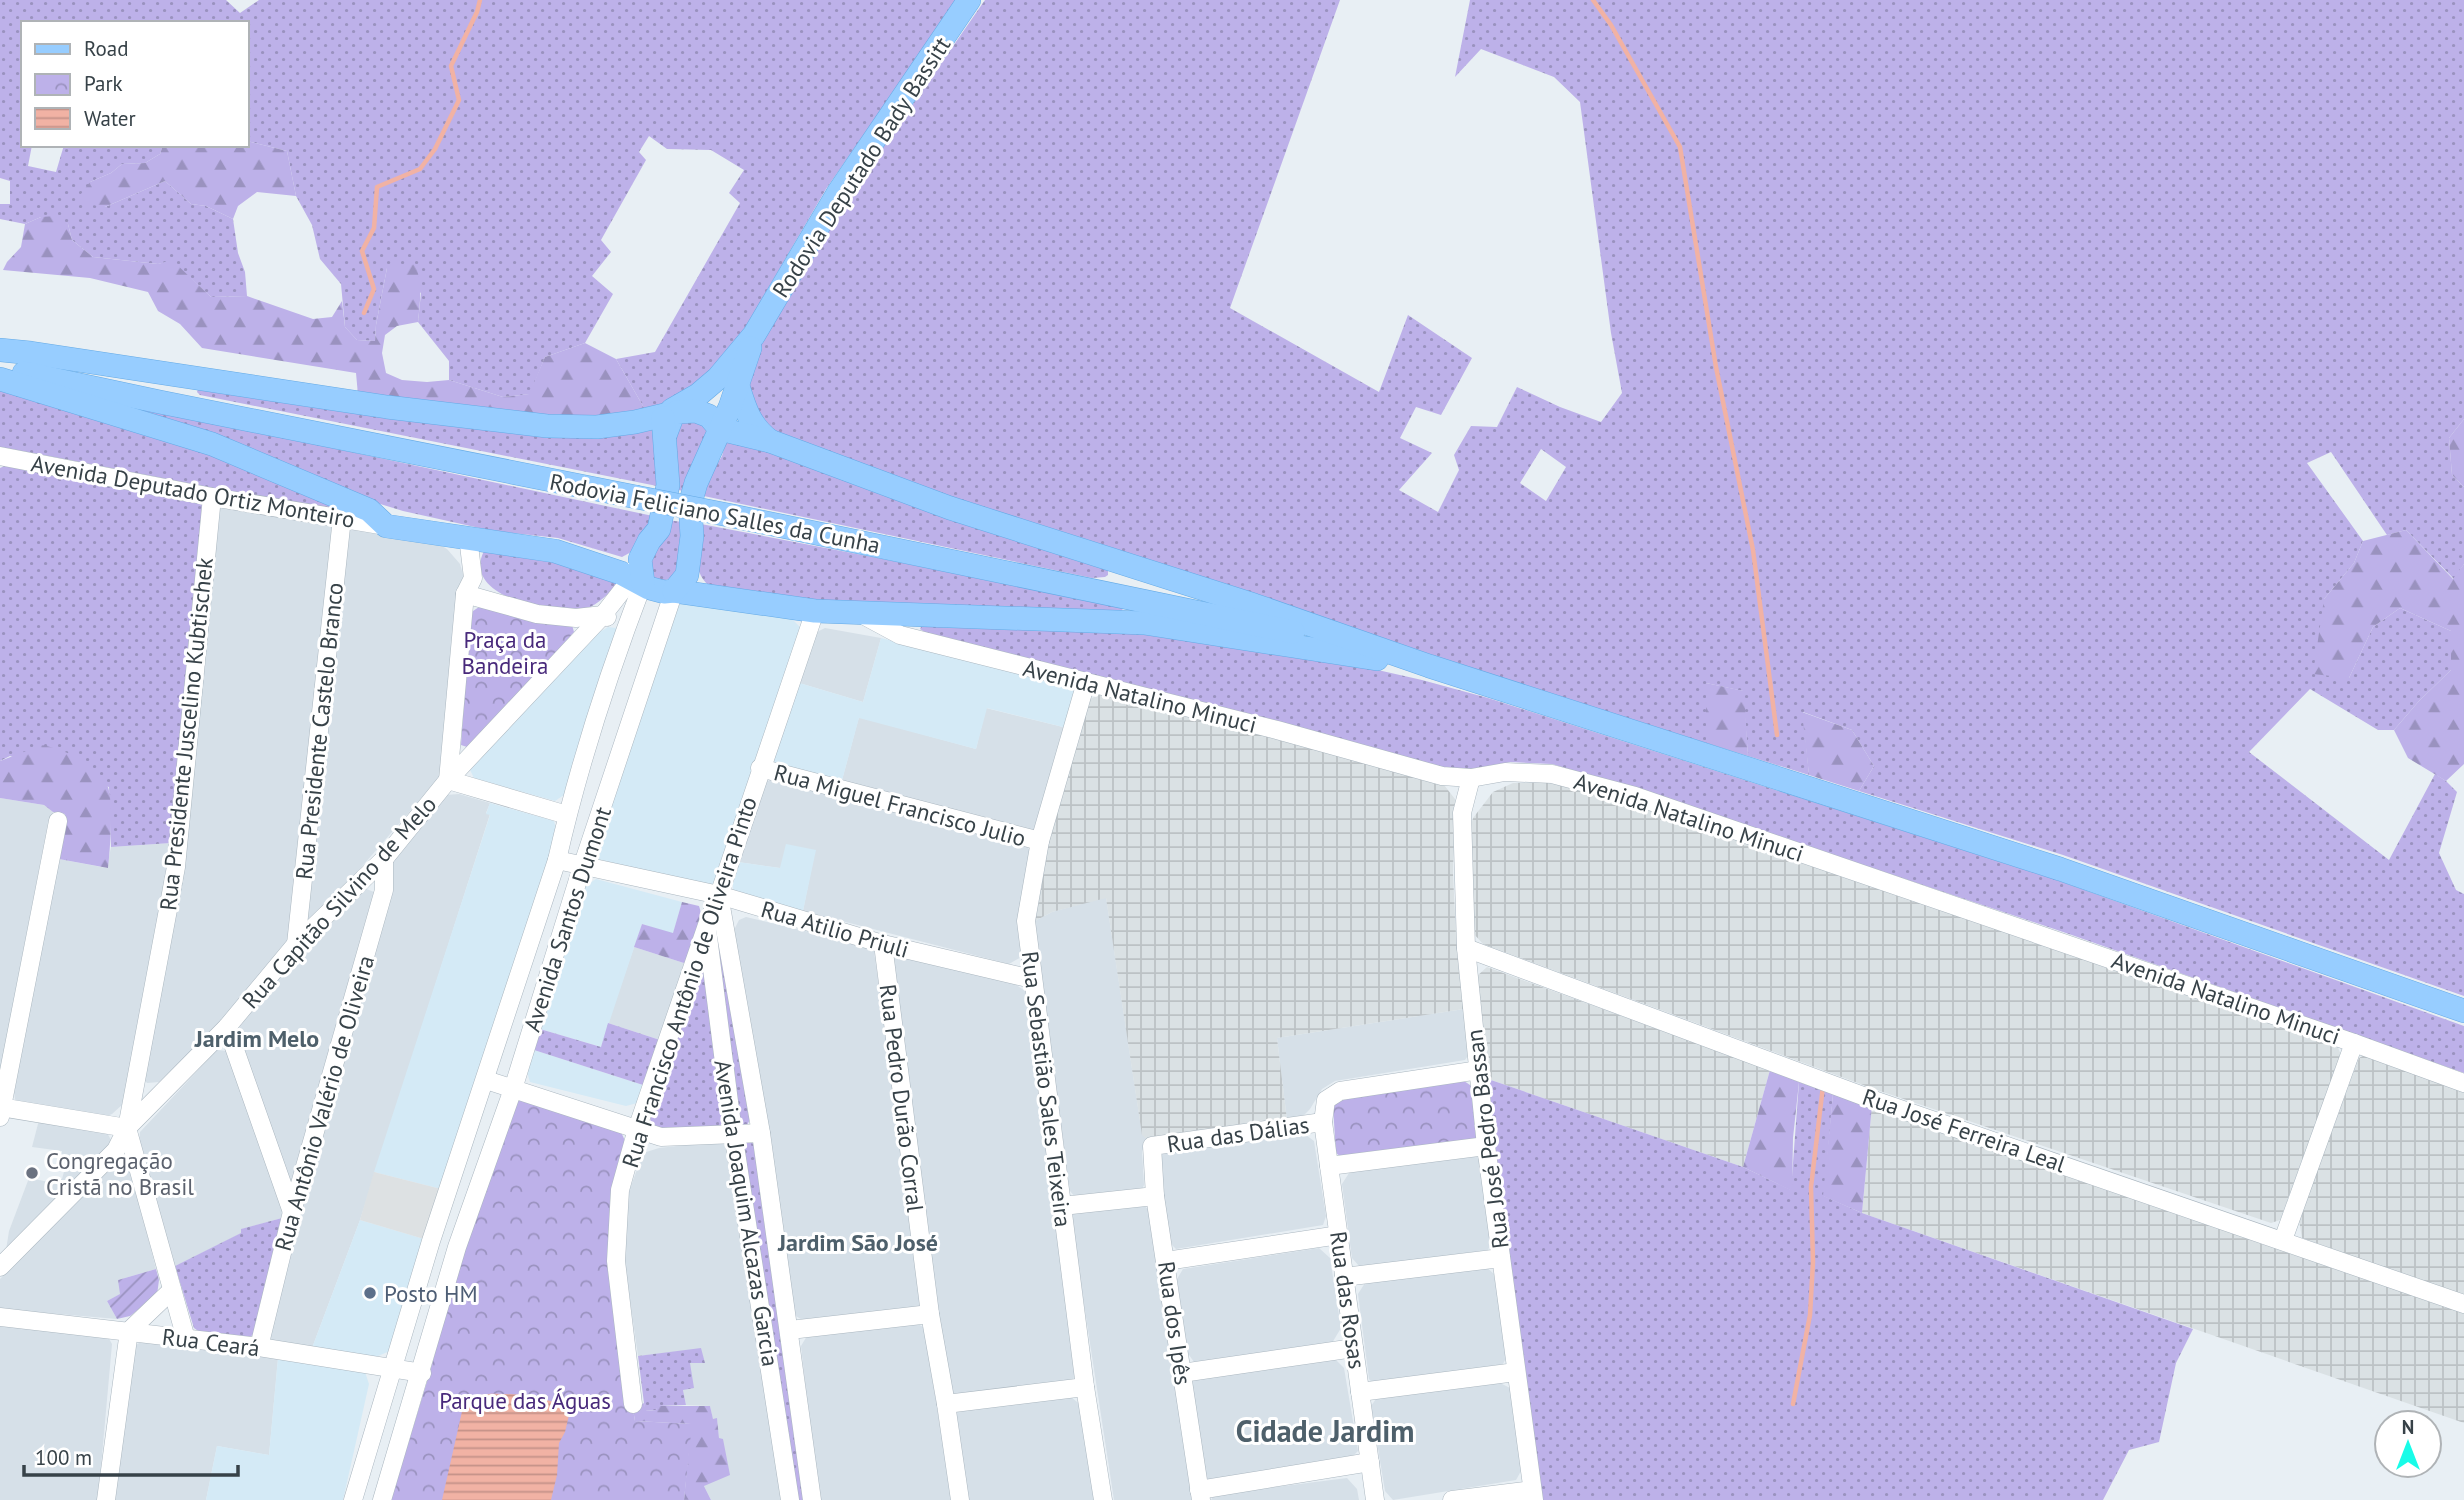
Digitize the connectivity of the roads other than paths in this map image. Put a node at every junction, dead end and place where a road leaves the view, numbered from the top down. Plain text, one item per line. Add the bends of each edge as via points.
1 (969, 0) edge
2 (754, 335) junction
3 (0, 351) edge
4 (0, 368) edge
5 (0, 379) edge
6 (738, 386) junction
7 (669, 420) junction
8 (720, 429) junction
9 (770, 441) junction
10 (0, 456) edge
11 (212, 496) junction
12 (342, 518) junction
13 (386, 526) junction
14 (468, 537) junction
15 (638, 573) junction
16 (674, 590) junction
17 (465, 594) junction
18 (815, 611) junction
19 (858, 613) junction
20 (603, 615) junction
21 (627, 626) junction
22 (1429, 666) junction
23 (1086, 682) junction
24 (760, 768) junction
25 (1471, 778) junction
26 (448, 780) junction
27 (567, 815) junction
28 (58, 821) dead end
29 (1040, 841) junction
30 (384, 859) junction
31 (557, 860) junction
32 (583, 867) junction
33 (719, 895) junction
34 (707, 925) junction
35 (296, 944) junction
36 (883, 944) junction
37 (1466, 948) junction
38 (1032, 979) junction
39 (2464, 1011) edge
40 (226, 1027) junction
41 (2354, 1042) junction
42 (1479, 1070) junction
43 (486, 1080) junction
44 (2464, 1083) edge
45 (513, 1089) junction
46 (1326, 1100) joint
47 (1, 1110) edge
48 (1323, 1122) junction
49 (127, 1128) junction
50 (637, 1129) junction
51 (733, 1133) junction
52 (761, 1133) junction
53 (1153, 1146) joint
54 (1486, 1146) junction
55 (1329, 1166) junction
56 (1155, 1196) junction
57 (1062, 1206) junction
58 (292, 1212) junction
59 (1339, 1235) junction
60 (2283, 1240) junction
61 (431, 1241) junction
62 (457, 1247) junction
63 (1501, 1258) junction
64 (1166, 1261) junction
65 (0, 1267) edge
66 (1344, 1277) junction
67 (172, 1290) junction
68 (2464, 1304) edge
69 (930, 1314) junction
70 (0, 1317) edge
71 (790, 1330) junction
72 (129, 1332) junction
73 (186, 1339) junction
74 (259, 1347) junction
75 (1354, 1348) junction
76 (393, 1368) junction
77 (1516, 1372) junction
78 (422, 1373) junction
79 (1182, 1373) junction
80 (1085, 1387) junction
81 (1360, 1392) junction
82 (633, 1404) dead end
83 (947, 1404) junction
84 (1370, 1462) junction
85 (1200, 1495) edge
86 (1533, 1495) edge
87 (106, 1500) edge
88 (354, 1500) edge
89 (382, 1500) edge
90 (790, 1500) edge
91 (812, 1500) edge
92 (960, 1500) edge
93 (1103, 1500) edge
94 (1375, 1500) edge
95 (1452, 1500) edge

1 - 2 main road, Rodovia Deputado Bady Bassitt via 838,193
2 - 6 main road, Rodovia Deputado Bady Bassitt
2 - 7 main road, Rodovia Deputado Bady Bassitt via 718,378
3 - 7 main road via 547,426
4 - 22 main road, Rodovia Feliciano Salles da Cunha, bridge via 1297,633
5 - 13 main road via 212,444 369,510
6 - 8 main road, Rodovia Deputado Bady Bassitt
6 - 9 main road via 751,423
7 - 8 main road via 696,411 709,416
7 - 15 main road via 664,506 659,529 649,541
8 - 9 main road
8 - 16 main road, Rodovia Deputado Bady Bassitt via 690,504 687,575
9 - 22 main road via 950,508
10 - 11 street, Avenida Deputado Ortiz Monteiro
11 - 12 street, Avenida Deputado Ortiz Monteiro
11 - 49 street, Rua Presidente Juscelino Kubtischek via 176,867
12 - 13 street, Avenida Deputado Ortiz Monteiro
12 - 35 street, Rua Presidente Castelo Branco
13 - 14 main road
14 - 15 main road via 555,551
14 - 17 street via 473,578
15 - 16 main road via 649,588
15 - 20 street, Rua Capitão Silvino de Melo
15 - 21 street, Avenida Santos Dumont
16 - 18 main road
16 - 32 street, Avenida Santos Dumont
17 - 20 street via 537,614
17 - 26 street
18 - 19 main road
18 - 24 street, Rua Francisco Antônio de Oliveira Pinto
19 - 22 main road via 1144,623
19 - 23 street, Avenida Natalino Minuci via 900,635
20 - 21 street
20 - 26 street, Rua Capitão Silvino de Melo
21 - 27 street, Avenida Santos Dumont
22 - 39 main road via 2060,869
23 - 25 street, Avenida Natalino Minuci via 1442,776
23 - 29 street, Rua Sebastião Sales Teixeira
24 - 29 street, Rua Miguel Francisco Julio
24 - 33 street, Rua Francisco Antônio de Oliveira Pinto
25 - 37 street, Rua José Pedro Bassan via 1462,813
25 - 41 street, Avenida Natalino Minuci via 1505,772 1552,774 1635,796
26 - 27 street
26 - 30 street, Rua Capitão Silvino de Melo
27 - 31 street, Avenida Santos Dumont
28 - 47 street
29 - 38 street, Rua Sebastião Sales Teixeira via 1026,921
30 - 35 street, Rua Capitão Silvino de Melo
30 - 58 street, Rua Antônio Valério de Oliveira via 384,890
31 - 32 street, Rua Atilio Priuli
31 - 43 street, Avenida Santos Dumont
32 - 33 street, Rua Atilio Priuli
32 - 45 street, Avenida Santos Dumont
33 - 34 street, Rua Francisco Antônio de Oliveira Pinto
33 - 36 street, Rua Atilio Priuli
33 - 52 street, Avenida Joaquim Alcazas Garcia
34 - 50 street, Rua Francisco Antônio de Oliveira Pinto
34 - 51 street, Avenida Joaquim Alcazas Garcia
35 - 40 street, Rua Capitão Silvino de Melo
36 - 38 street, Rua Atilio Priuli
36 - 69 street, Rua Pedro Durão Corral
37 - 42 street, Rua José Pedro Bassan
37 - 60 street, Rua José Ferreira Leal via 1871,1099
38 - 57 street, Rua Sebastião Sales Teixeira
40 - 49 street, Rua Capitão Silvino de Melo
40 - 58 street
41 - 44 street, Avenida Natalino Minuci
41 - 60 street
42 - 46 street, Rua das Dálias via 1340,1091
42 - 54 street, Rua José Pedro Bassan
43 - 45 street
43 - 61 street, Avenida Santos Dumont
45 - 50 street
45 - 62 street, Avenida Santos Dumont
46 - 48 street, Rua das Rosas
47 - 49 street
48 - 53 street, Rua das Dálias
48 - 55 street, Rua das Rosas
49 - 65 street, Rua Capitão Silvino de Melo via 116,1150
49 - 67 street, Rua Presidente Juscelino Kubtischek
50 - 51 street via 661,1137
50 - 82 street, Rua Francisco Antônio de Oliveira Pinto via 620,1190 616,1261
51 - 52 street
51 - 90 street, Avenida Joaquim Alcazas Garcia
52 - 71 street, Avenida Joaquim Alcazas Garcia
53 - 56 street, Rua dos Ipês
54 - 55 street
54 - 63 street, Rua José Pedro Bassan
55 - 59 street, Rua das Rosas
56 - 57 street
56 - 64 street, Rua dos Ipês
57 - 80 street, Rua Sebastião Sales Teixeira
58 - 74 street, Rua Antônio Valério de Oliveira
59 - 64 street
59 - 66 street, Rua das Rosas
60 - 68 street, Rua José Ferreira Leal
61 - 62 street
61 - 76 street, Avenida Santos Dumont
62 - 78 street, Avenida Santos Dumont
63 - 66 street
63 - 77 street, Rua José Pedro Bassan
64 - 79 street, Rua dos Ipês
66 - 75 street, Rua das Rosas
67 - 72 street
67 - 73 street, Rua Presidente Juscelino Kubtischek
69 - 71 street
69 - 83 street, Rua Pedro Durão Corral
70 - 72 street, Rua Ceará
71 - 91 street, Avenida Joaquim Alcazas Garcia
72 - 73 street, Rua Ceará
72 - 87 street
73 - 74 street, Rua Ceará
74 - 76 street, Rua Ceará
75 - 79 street
75 - 81 street, Rua das Rosas
76 - 78 street, Rua Ceará
76 - 88 street, Avenida Santos Dumont
77 - 81 street
77 - 86 street, Rua José Pedro Bassan
78 - 89 street, Avenida Santos Dumont
79 - 85 street, Rua dos Ipês
80 - 83 street
80 - 93 street, Rua Sebastião Sales Teixeira
81 - 84 street, Rua das Rosas
83 - 92 street, Rua Pedro Durão Corral
84 - 85 street
84 - 94 street, Rua das Rosas
86 - 95 street

